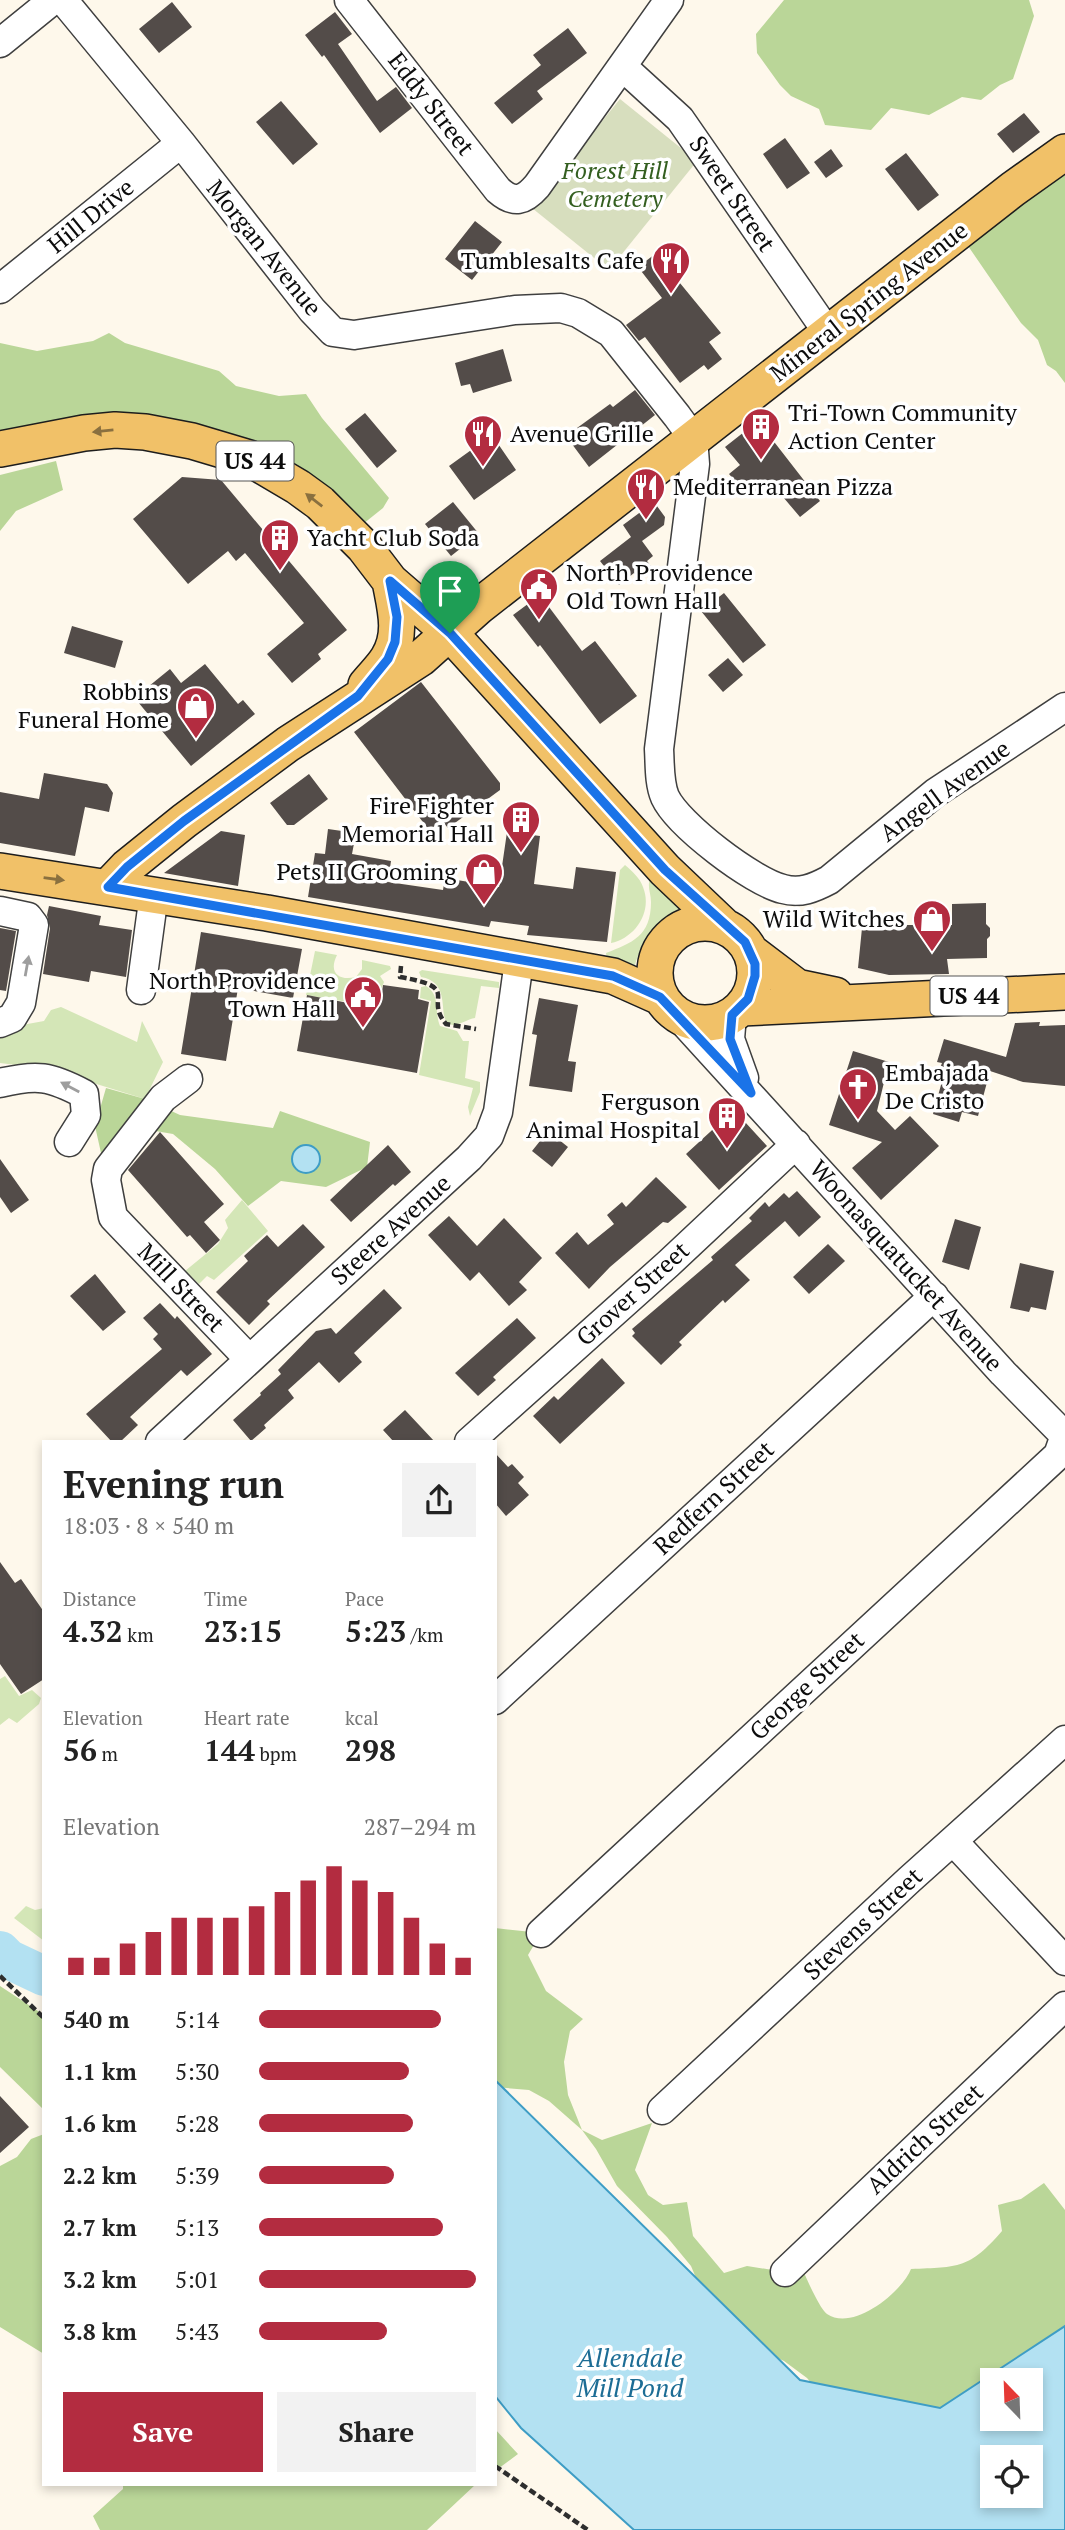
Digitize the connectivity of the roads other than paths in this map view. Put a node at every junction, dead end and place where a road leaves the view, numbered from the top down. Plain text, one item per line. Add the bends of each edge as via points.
1 (53, 0) edge
2 (63, 0) edge
3 (349, 0) edge
4 (669, 0) edge
5 (0, 43) edge
6 (623, 67) junction
7 (181, 143) junction
8 (1065, 152) edge
9 (0, 289) edge
10 (828, 333) junction
11 (693, 438) junction
12 (0, 449) edge
13 (390, 581) junction
14 (450, 633) junction
15 (358, 696) junction
16 (1065, 707) edge
17 (0, 871) edge
18 (108, 887) junction
19 (154, 894) junction
20 (0, 911) edge
21 (725, 927) junction
22 (751, 952) junction
23 (519, 961) junction
24 (141, 990) dead end
25 (1065, 992) edge
26 (873, 1000) junction
27 (669, 1007) junction
28 (737, 1012) junction
29 (0, 1023) edge
30 (188, 1079) dead end
31 (0, 1083) edge
32 (751, 1093) junction
33 (69, 1142) dead end
34 (796, 1144) junction
35 (934, 1296) junction
36 (249, 1359) junction
37 (1065, 1435) edge
38 (162, 1440) edge
39 (471, 1440) edge
40 (497, 1698) edge
41 (1065, 1740) edge
42 (954, 1842) junction
43 (541, 1933) dead end
44 (1065, 1961) edge
45 (1065, 2006) edge
46 (662, 2110) dead end
47 (785, 2272) dead end

1 - 5 street
2 - 7 street, Morgan Avenue
3 - 6 street, Eddy Street via 508,198 527,198
4 - 6 street
6 - 10 street, Sweet Street via 680,118
7 - 9 street, Hill Drive
7 - 11 street, Morgan Avenue via 333,331 354,335 541,308 578,313 611,332
8 - 10 main road, Mineral Spring Avenue
10 - 11 main road, Mineral Spring Avenue
11 - 14 main road, Mineral Spring Avenue
11 - 16 street, Angell Avenue via 695,469 659,749 660,773 665,797 689,827 755,878 802,891 829,880 926,799
13 -> 12 main road, US 44 via 320,503 249,458 192,441 115,430
13 - 14 main road, US 44
13 - 15 main road via 397,617 395,642 388,659
14 - 15 main road, Mineral Spring Avenue via 390,680
14 - 21 main road, US 44 via 665,870
15 - 18 main road, Mineral Spring Avenue via 184,821
17 -> 18 main road
18 - 19 main road
19 - 23 main road
19 - 24 street
29 -> 20 street via 12,1018 21,1003 34,925 28,917
21 - 22 main road
21 - 27 main road via 698,923 663,944 654,970
22 - 26 main road, US 44 via 797,987
22 - 28 main road via 753,988
23 - 27 main road via 613,976
23 - 36 street, Steere Avenue via 498,1112 489,1136
25 - 26 main road, US 44
26 - 28 main road, US 44
27 - 28 main road via 689,1021 711,1023
27 - 32 street, Woonasquatucket Avenue
28 - 32 street, Woonasquatucket Avenue via 730,1039
30 - 36 street, Mill Street via 163,1098 108,1169 113,1216
33 -> 31 street via 86,1115 84,1094 60,1082 30,1076
32 - 34 street, Woonasquatucket Avenue
34 - 35 street, Woonasquatucket Avenue
34 - 39 street, Grover Street
35 - 37 street, Woonasquatucket Avenue
35 - 40 street, Redfern Street
36 - 38 street, Steere Avenue
37 - 43 street, George Street via 1058,1455
41 - 42 street, Stevens Street
42 - 44 street
42 - 46 street, Stevens Street
45 - 47 street, Aldrich Street

